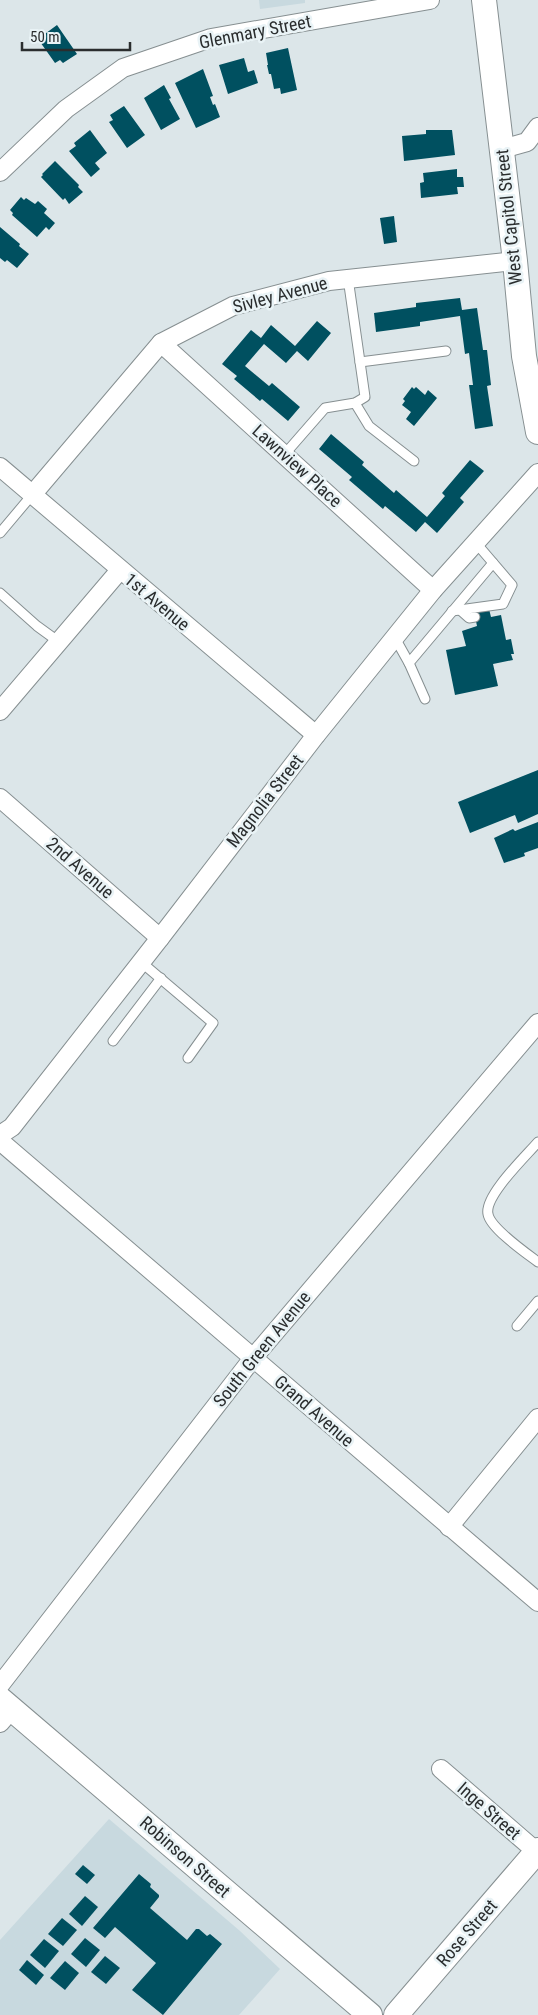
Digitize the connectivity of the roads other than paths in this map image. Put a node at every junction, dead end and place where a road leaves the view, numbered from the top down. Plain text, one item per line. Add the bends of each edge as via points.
1 (430, 0) edge
2 (484, 0) edge
3 (538, 127) edge
4 (502, 149) junction
5 (0, 172) edge
6 (515, 261) junction
7 (348, 278) junction
8 (162, 342) junction
9 (446, 351) dead end
10 (360, 362) junction
11 (355, 403) junction
12 (538, 432) edge
13 (284, 455) junction
14 (414, 460) dead end
15 (0, 467) edge
16 (538, 473) edge
17 (32, 495) junction
18 (0, 533) edge
19 (476, 543) junction
20 (493, 563) junction
21 (120, 570) junction
22 (433, 590) junction
23 (0, 593) edge
24 (497, 605) junction
25 (456, 611) junction
26 (490, 613) dead end
27 (475, 617) dead end
28 (395, 638) junction
29 (59, 642) junction
30 (409, 663) junction
31 (425, 699) dead end
32 (0, 711) edge
33 (316, 735) junction
34 (0, 798) edge
35 (160, 938) junction
36 (141, 962) junction
37 (161, 978) junction
38 (538, 1024) edge
39 (113, 1041) dead end
40 (188, 1058) dead end
41 (0, 1135) edge
42 (0, 1141) edge
43 (538, 1142) edge
44 (538, 1262) edge
45 (538, 1301) edge
46 (517, 1326) dead end
47 (252, 1358) junction
48 (538, 1418) edge
49 (450, 1527) junction
50 (538, 1602) edge
51 (0, 1685) edge
52 (4, 1710) edge
53 (441, 1769) dead end
54 (537, 1851) edge
55 (370, 2015) edge
56 (396, 2015) edge

1 - 5 street, Glenmary Street via 211,38 123,68 66,109
2 - 4 main road, West Capitol Street
3 - 4 street via 527,142
4 - 6 main road, West Capitol Street
6 - 7 street, Sivley Avenue
6 - 12 main road, West Capitol Street via 524,356
7 - 8 street, Sivley Avenue via 329,280 233,306
7 - 10 lane
8 - 13 street, Lawnview Place
8 - 17 street, Sivley Avenue
9 - 10 lane
10 - 11 lane via 365,398
11 - 13 lane via 325,408
11 - 14 lane via 368,426
13 - 22 street, Lawnview Place
15 - 17 street, 1st Avenue
16 - 19 street, Magnolia Street
17 - 18 lane
17 - 21 street, 1st Avenue
19 - 20 lane
19 - 22 street, Magnolia Street
20 - 24 lane via 512,585 503,604
20 - 25 lane
21 - 29 street
21 - 33 street, 1st Avenue
22 - 28 street, Magnolia Street
23 - 29 lane
24 - 25 lane
24 - 26 lane
25 - 27 lane via 469,618
25 - 30 lane
28 - 30 lane
28 - 33 street, Magnolia Street
29 - 32 street
30 - 31 lane
33 - 35 street, Magnolia Street
34 - 35 street, 2nd Avenue
35 - 36 street, Magnolia Street
36 - 37 lane
36 - 41 street, Magnolia Street via 12,1127
37 - 39 lane
37 - 40 lane via 213,1023
38 - 47 street, South Green Avenue
42 - 47 street, Grand Avenue
43 - 44 lane via 496,1191 489,1203 488,1214 494,1224
45 - 46 lane
47 - 49 street, Grand Avenue
47 - 51 street, South Green Avenue
48 - 49 street
49 - 50 street, Grand Avenue
52 - 55 main road, Robinson Street
53 - 54 street, Inge Street
54 - 56 main road, Rose Street

